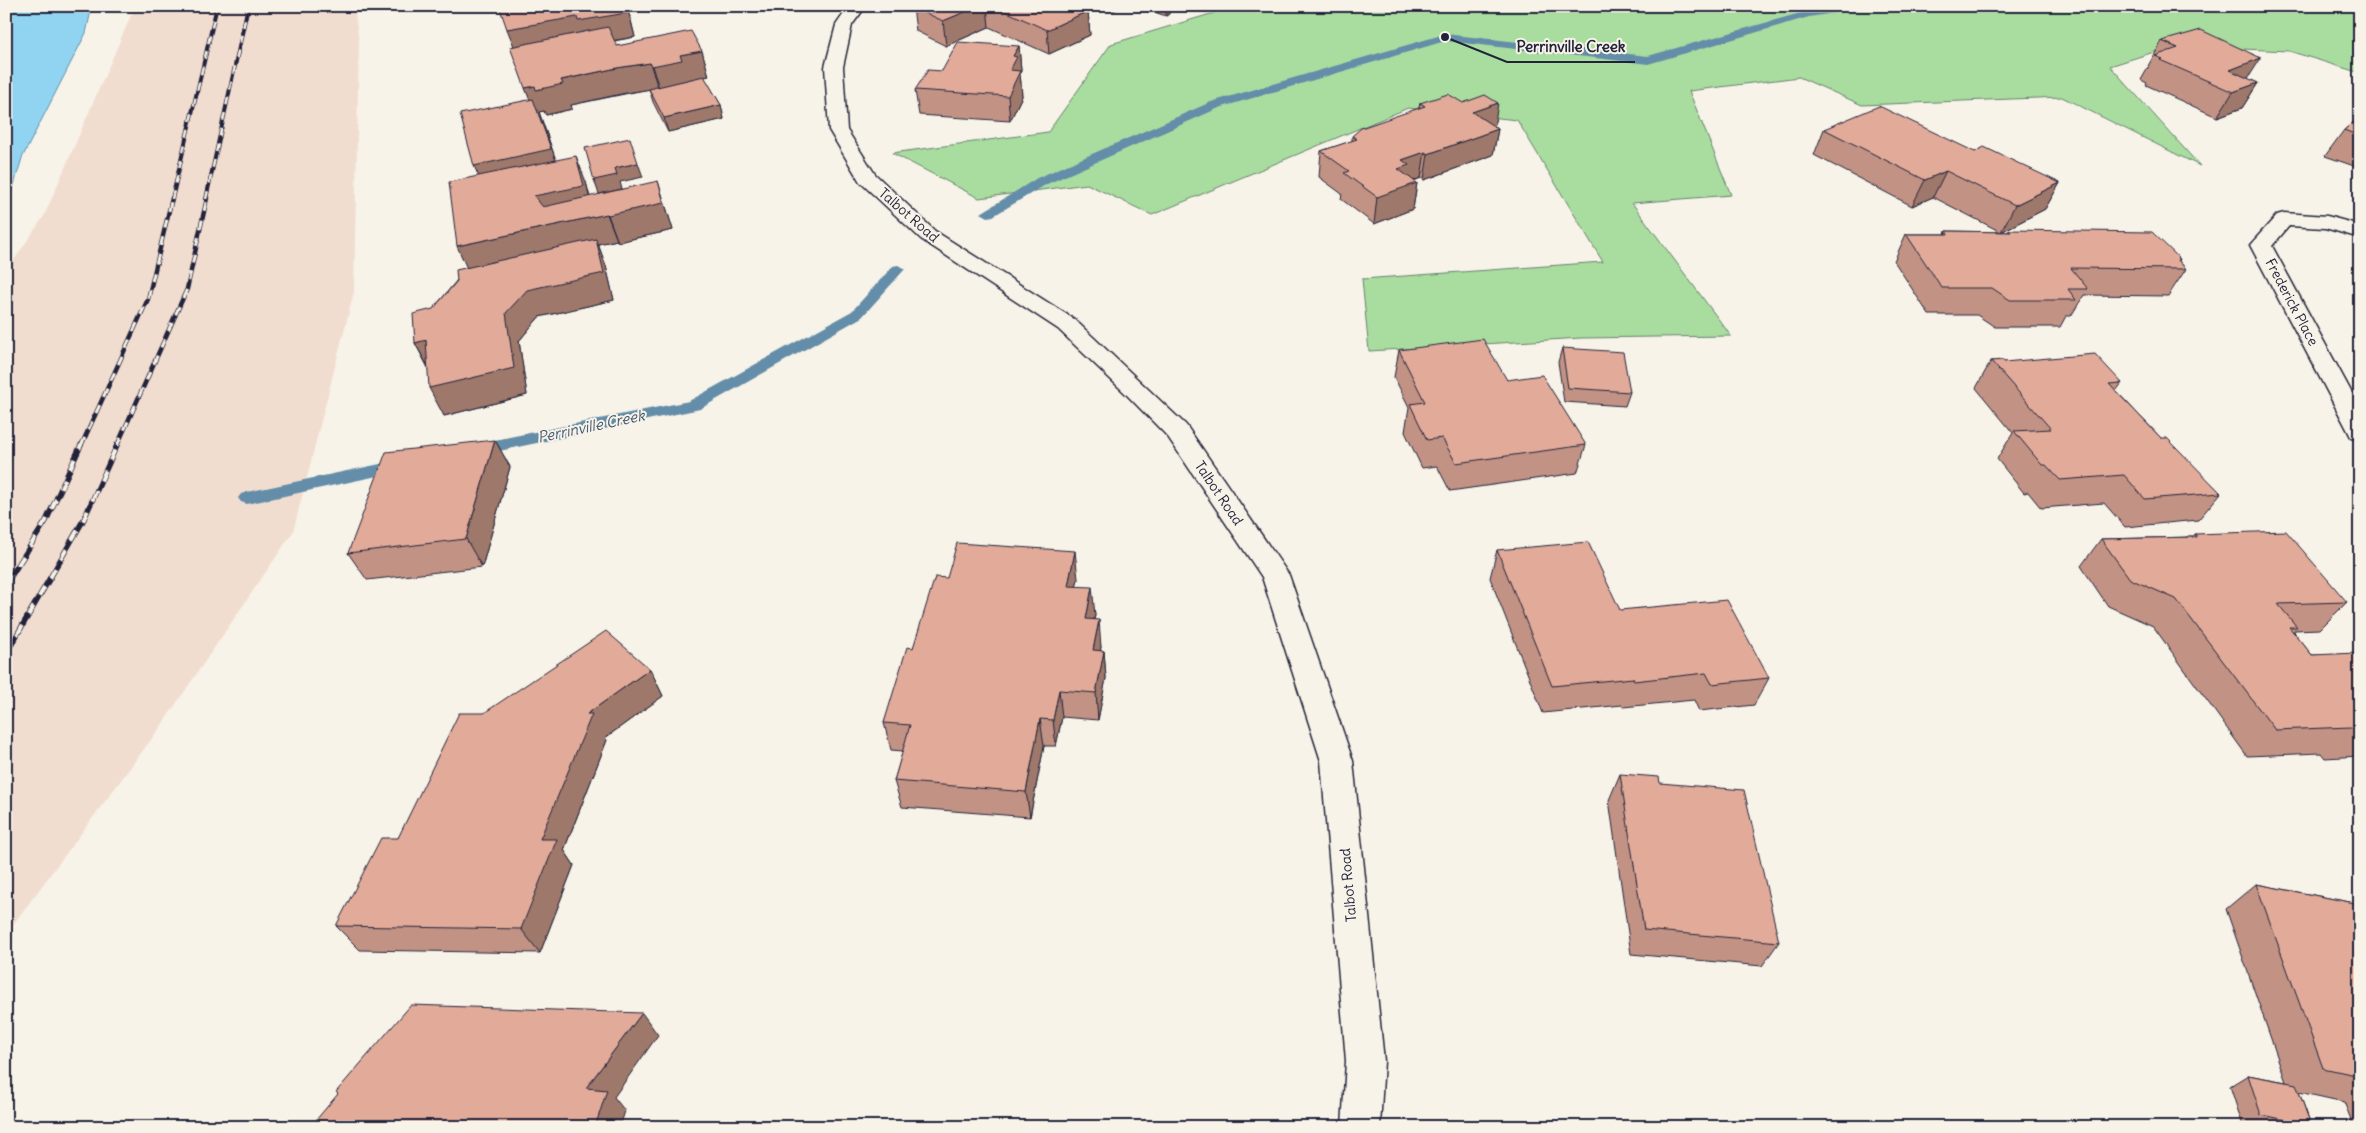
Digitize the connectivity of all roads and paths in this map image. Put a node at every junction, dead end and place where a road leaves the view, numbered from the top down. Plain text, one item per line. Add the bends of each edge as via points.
1 (858, 6) edge
2 (2360, 232) edge
3 (2360, 431) edge
4 (1361, 1127) edge

1 - 4 street, Talbot Road via 844,25 834,67 838,130 867,178 928,235 1066,324 1140,394 1177,431 1275,576 1337,761 1365,1061
2 - 3 street, Frederick Place via 2327,222 2284,220 2261,244

